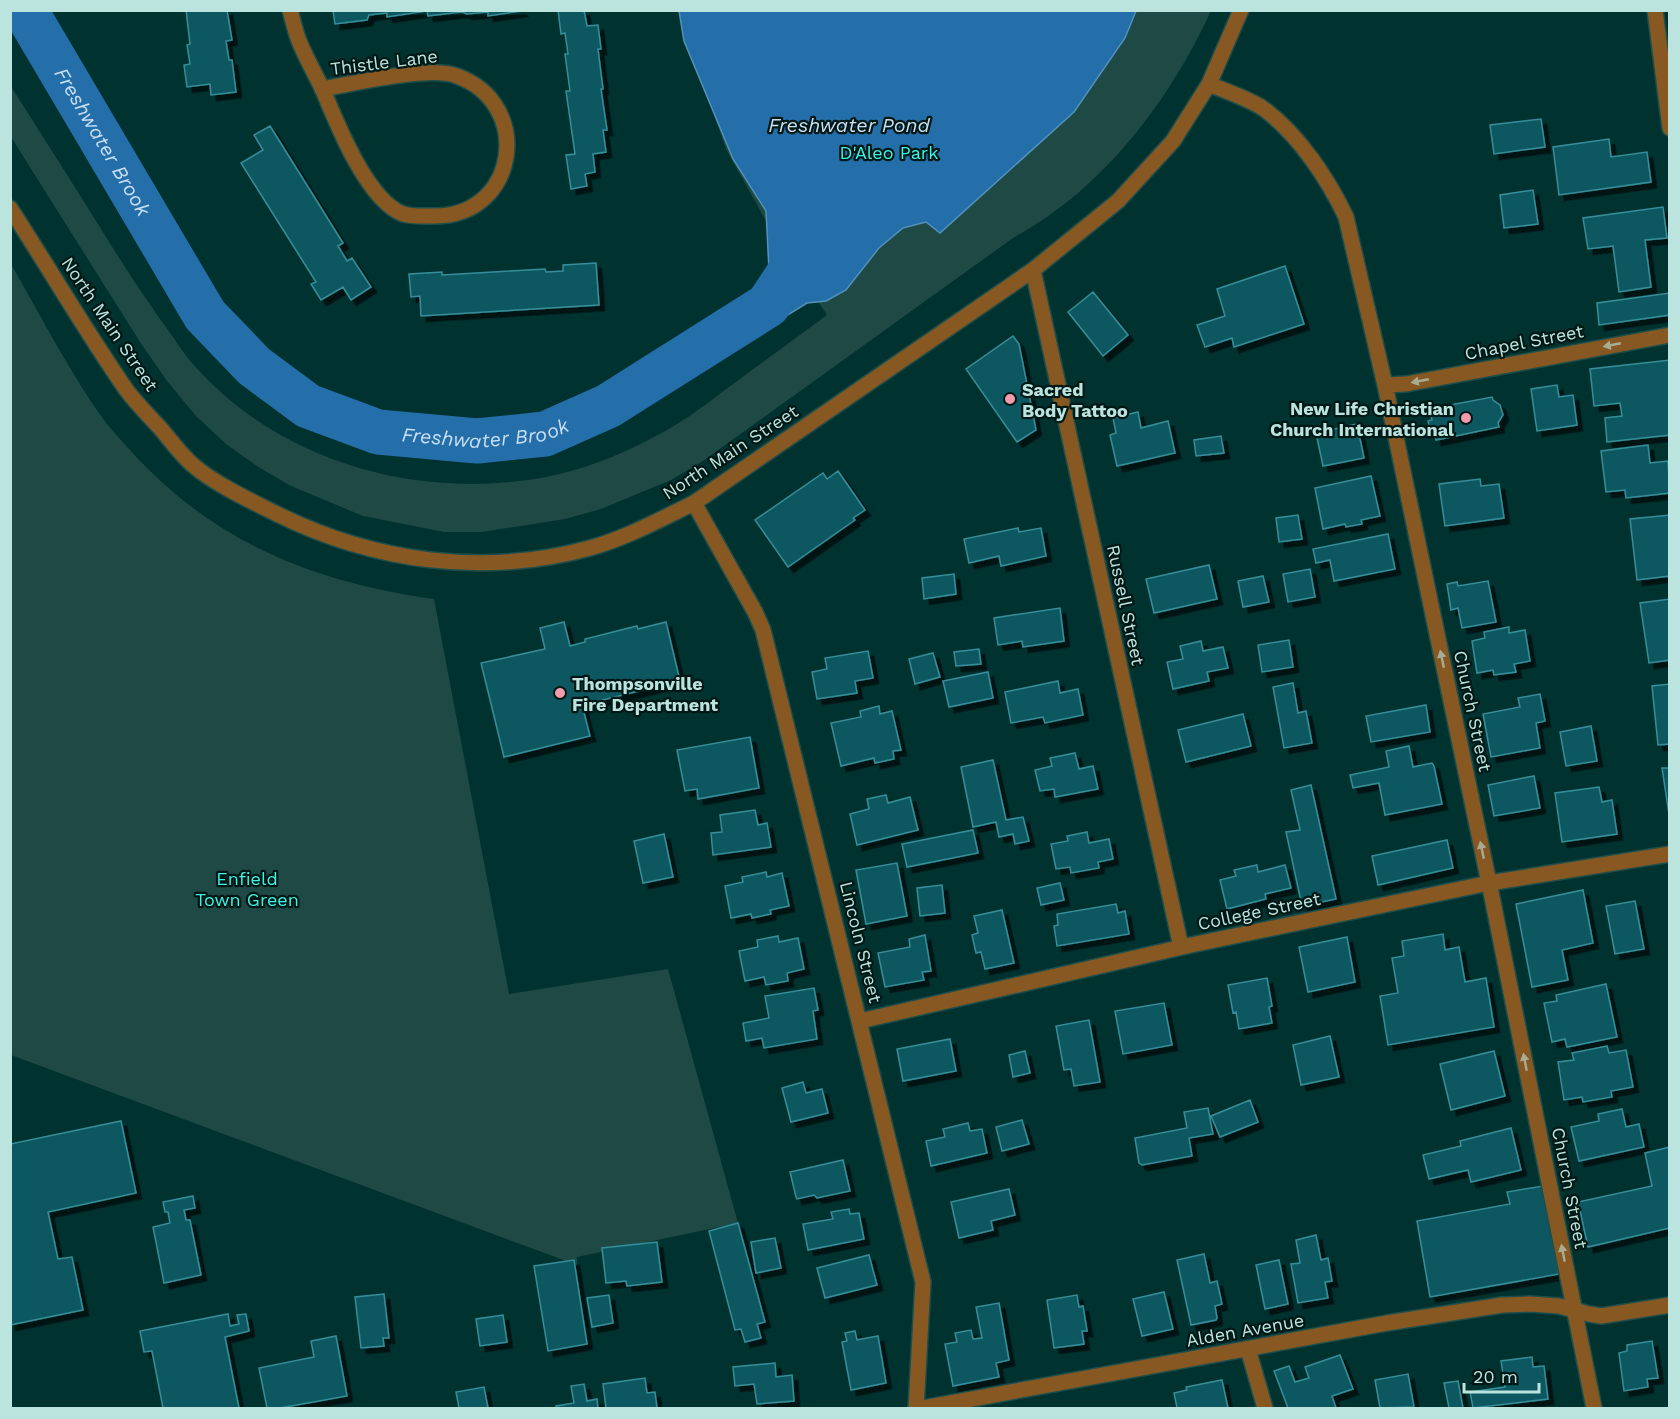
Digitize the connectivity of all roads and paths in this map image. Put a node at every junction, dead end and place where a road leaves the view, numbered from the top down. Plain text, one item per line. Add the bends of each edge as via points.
1 (290, 10) edge
2 (1241, 10) edge
3 (1655, 10) edge
4 (1209, 84) junction
5 (322, 89) junction
6 (1670, 128) edge
7 (10, 208) edge
8 (1033, 270) junction
9 (1670, 335) edge
10 (1385, 385) junction
11 (694, 503) junction
12 (1670, 854) edge
13 (1489, 883) junction
14 (1181, 947) junction
15 (860, 1021) junction
16 (1670, 1305) edge
17 (1574, 1310) junction
18 (1248, 1349) junction
19 (916, 1408) edge
20 (923, 1408) edge
21 (1265, 1408) edge
22 (1594, 1408) edge

1 - 5 street, Thistle Lane via 299,41
2 - 4 street, North Main Street
3 - 6 street
4 - 8 street, North Main Street via 1173,141 1118,201
4 - 10 street, Church Street via 1263,108 1287,129 1335,193 1346,217
5 - 5 street, Thistle Lane via 398,76 441,72 456,75 484,93 502,116 508,144 499,178 477,205 462,213 403,214 378,194 341,136
7 - 11 street, North Main Street via 126,390 194,466 296,524 350,544 406,558 500,563 548,558 592,547
8 - 11 street, North Main Street
8 - 14 street, Russell Street
9 -> 10 street, Chapel Street
13 -> 10 street, Church Street
11 - 15 street, Lincoln Street via 763,630
12 - 13 street, College Street
13 - 14 street, College Street
17 -> 13 street, Church Street
14 - 15 street, College Street
15 - 19 street, Lincoln Street via 923,1282
16 - 17 street, Alden Avenue via 1608,1316
17 - 18 street, Alden Avenue via 1502,1305
17 - 22 street, Church Street
18 - 20 street, Alden Avenue
18 - 21 street

